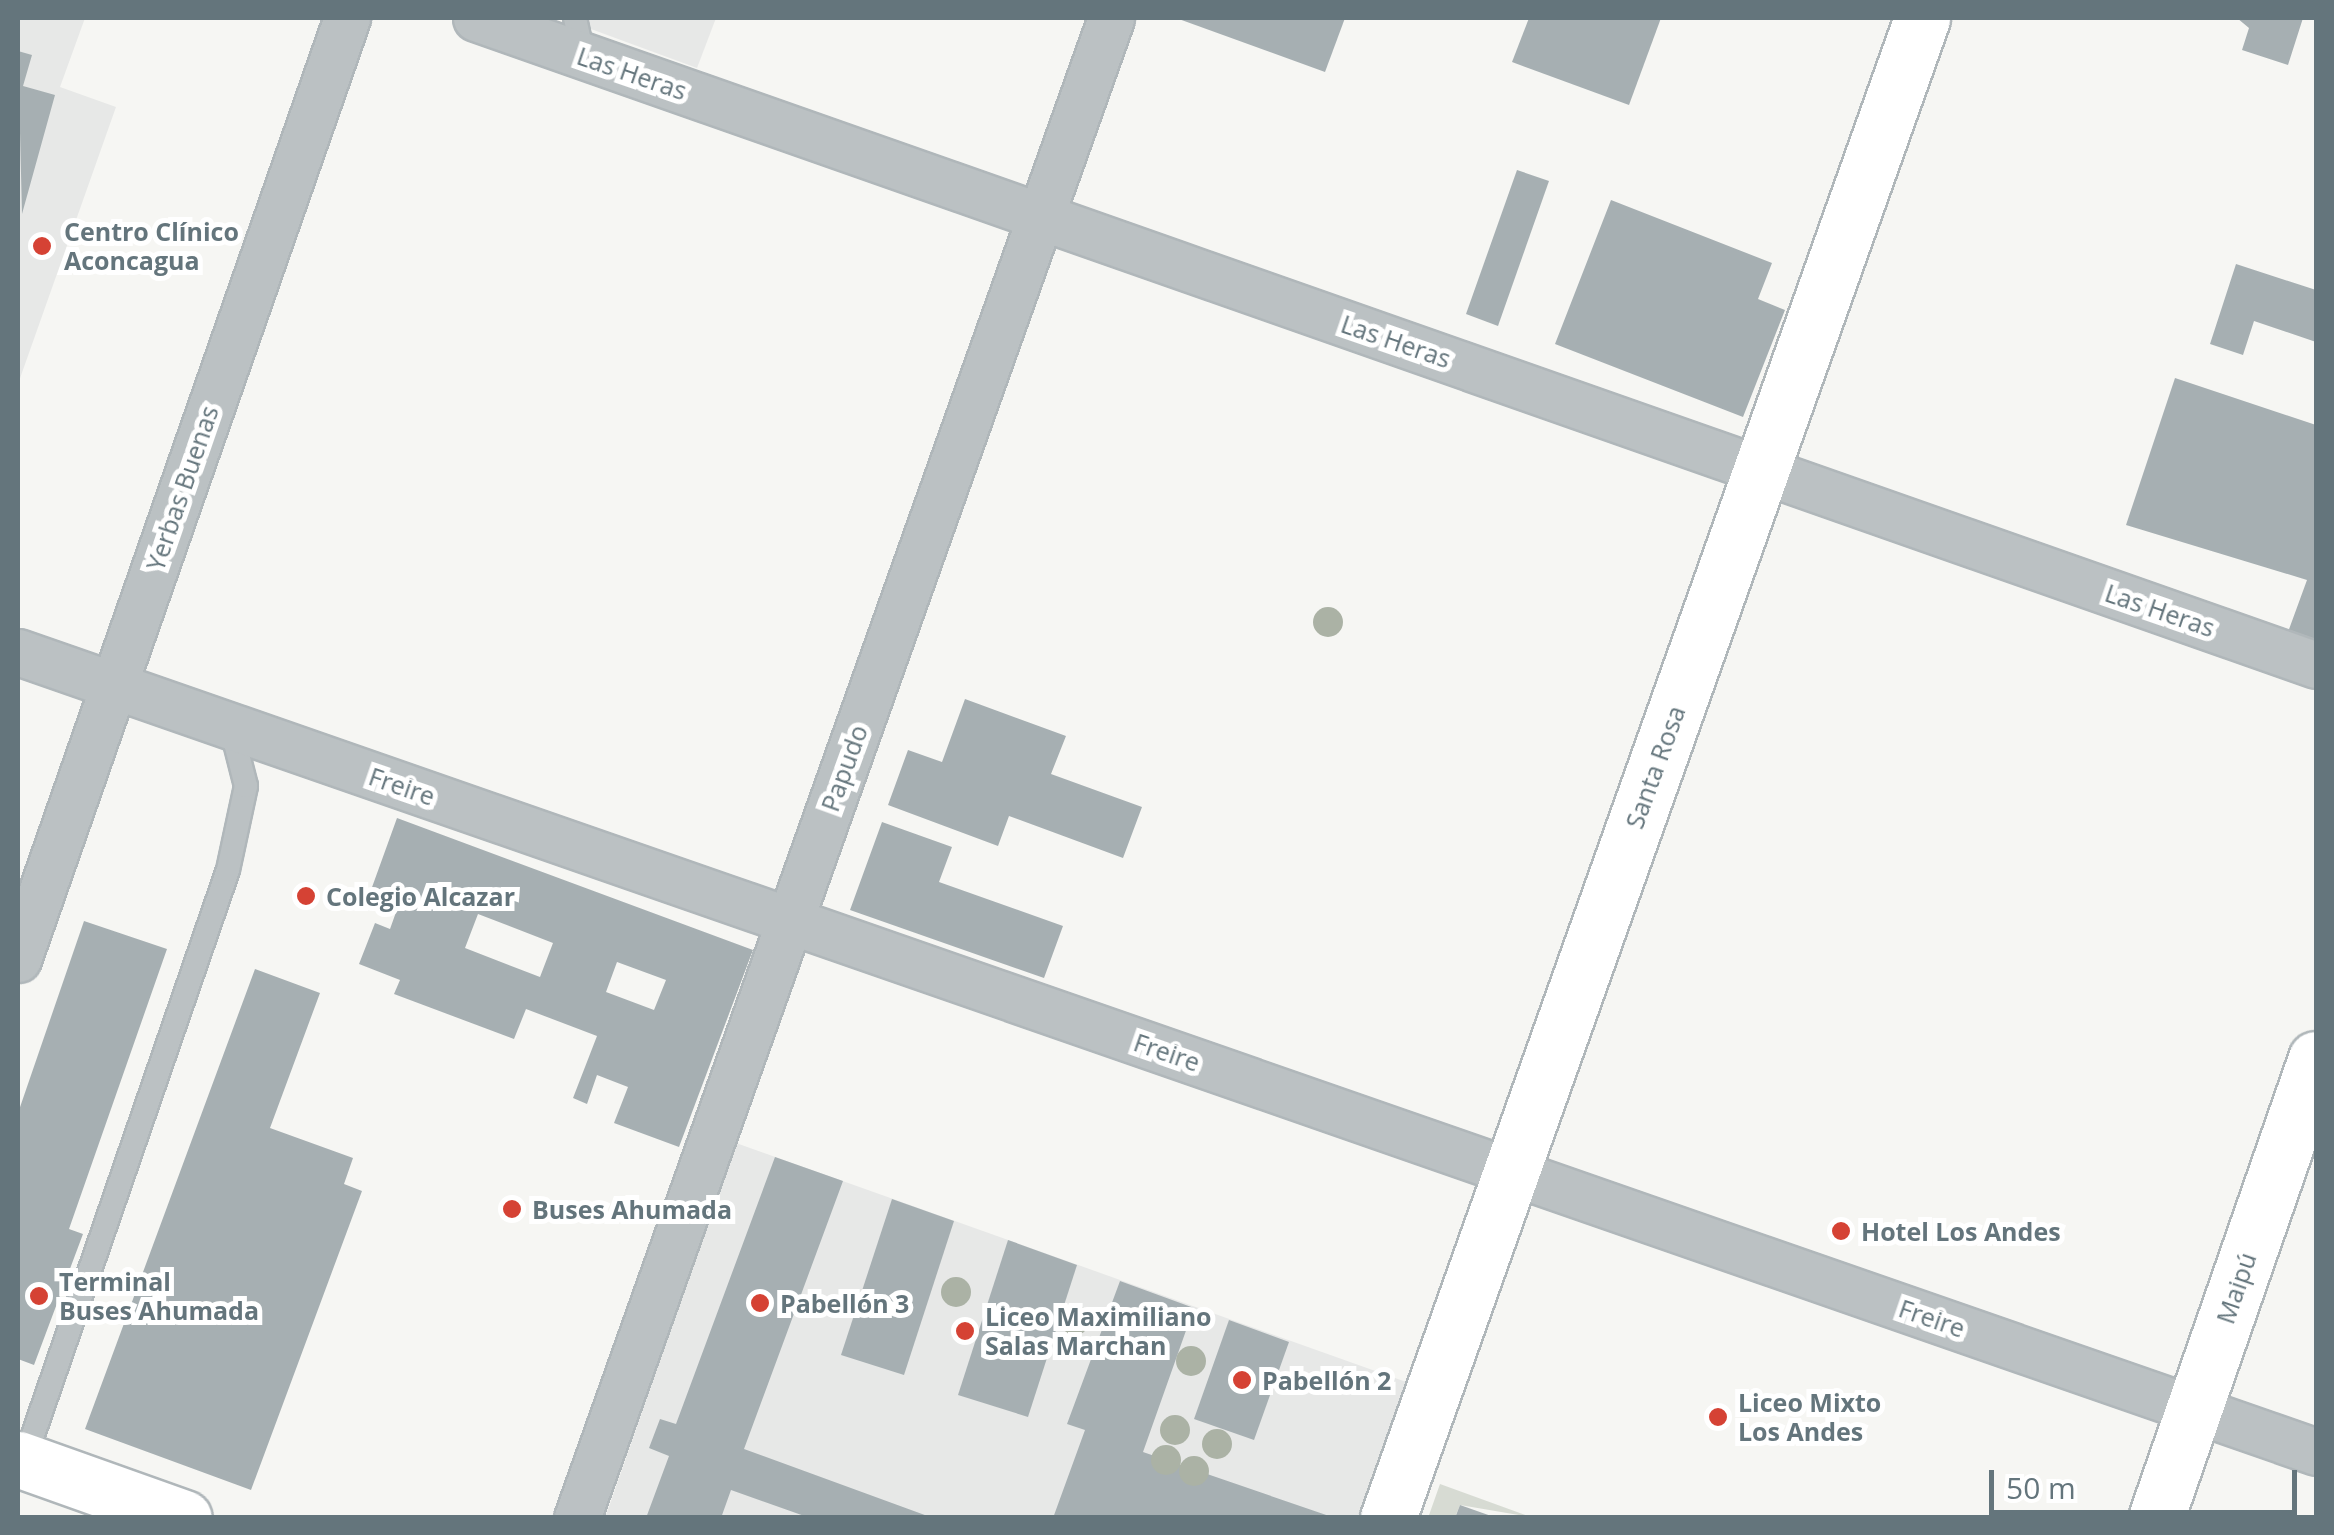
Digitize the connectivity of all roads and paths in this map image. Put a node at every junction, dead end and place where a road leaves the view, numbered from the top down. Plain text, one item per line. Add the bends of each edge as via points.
1 (348, 18) edge
2 (476, 18) edge
3 (1111, 18) edge
4 (1922, 18) edge
5 (579, 37) edge
6 (1040, 216) junction
7 (1761, 470) junction
8 (18, 652) edge
9 (2316, 665) edge
10 (113, 686) junction
11 (231, 727) junction
12 (789, 921) junction
13 (18, 958) edge
14 (2316, 1059) edge
15 (1511, 1172) junction
16 (2194, 1409) junction
17 (2316, 1452) edge
18 (21, 1461) edge
19 (184, 1518) edge
20 (577, 1518) edge
21 (1388, 1518) edge
22 (2156, 1518) edge

1 - 10 street, Yerbas Buenas
2 - 5 street, Las Heras
3 - 6 street, Papudo
4 - 7 main road, Santa Rosa
5 - 6 street, Las Heras
6 - 7 street, Las Heras
6 - 12 street, Papudo
7 - 9 street, Las Heras
7 - 15 main road, Santa Rosa
8 - 10 street, Freire
10 - 11 street, Freire
10 - 13 street, Yerbas Buenas
11 - 12 street, Freire
11 - 18 lane via 246,786 228,870
12 - 15 street, Freire
12 - 20 street, Papudo
14 - 16 main road, Maipú
15 - 16 street, Freire
15 - 21 main road, Santa Rosa
16 - 17 street, Freire
16 - 22 main road, Maipú
18 - 19 main road

